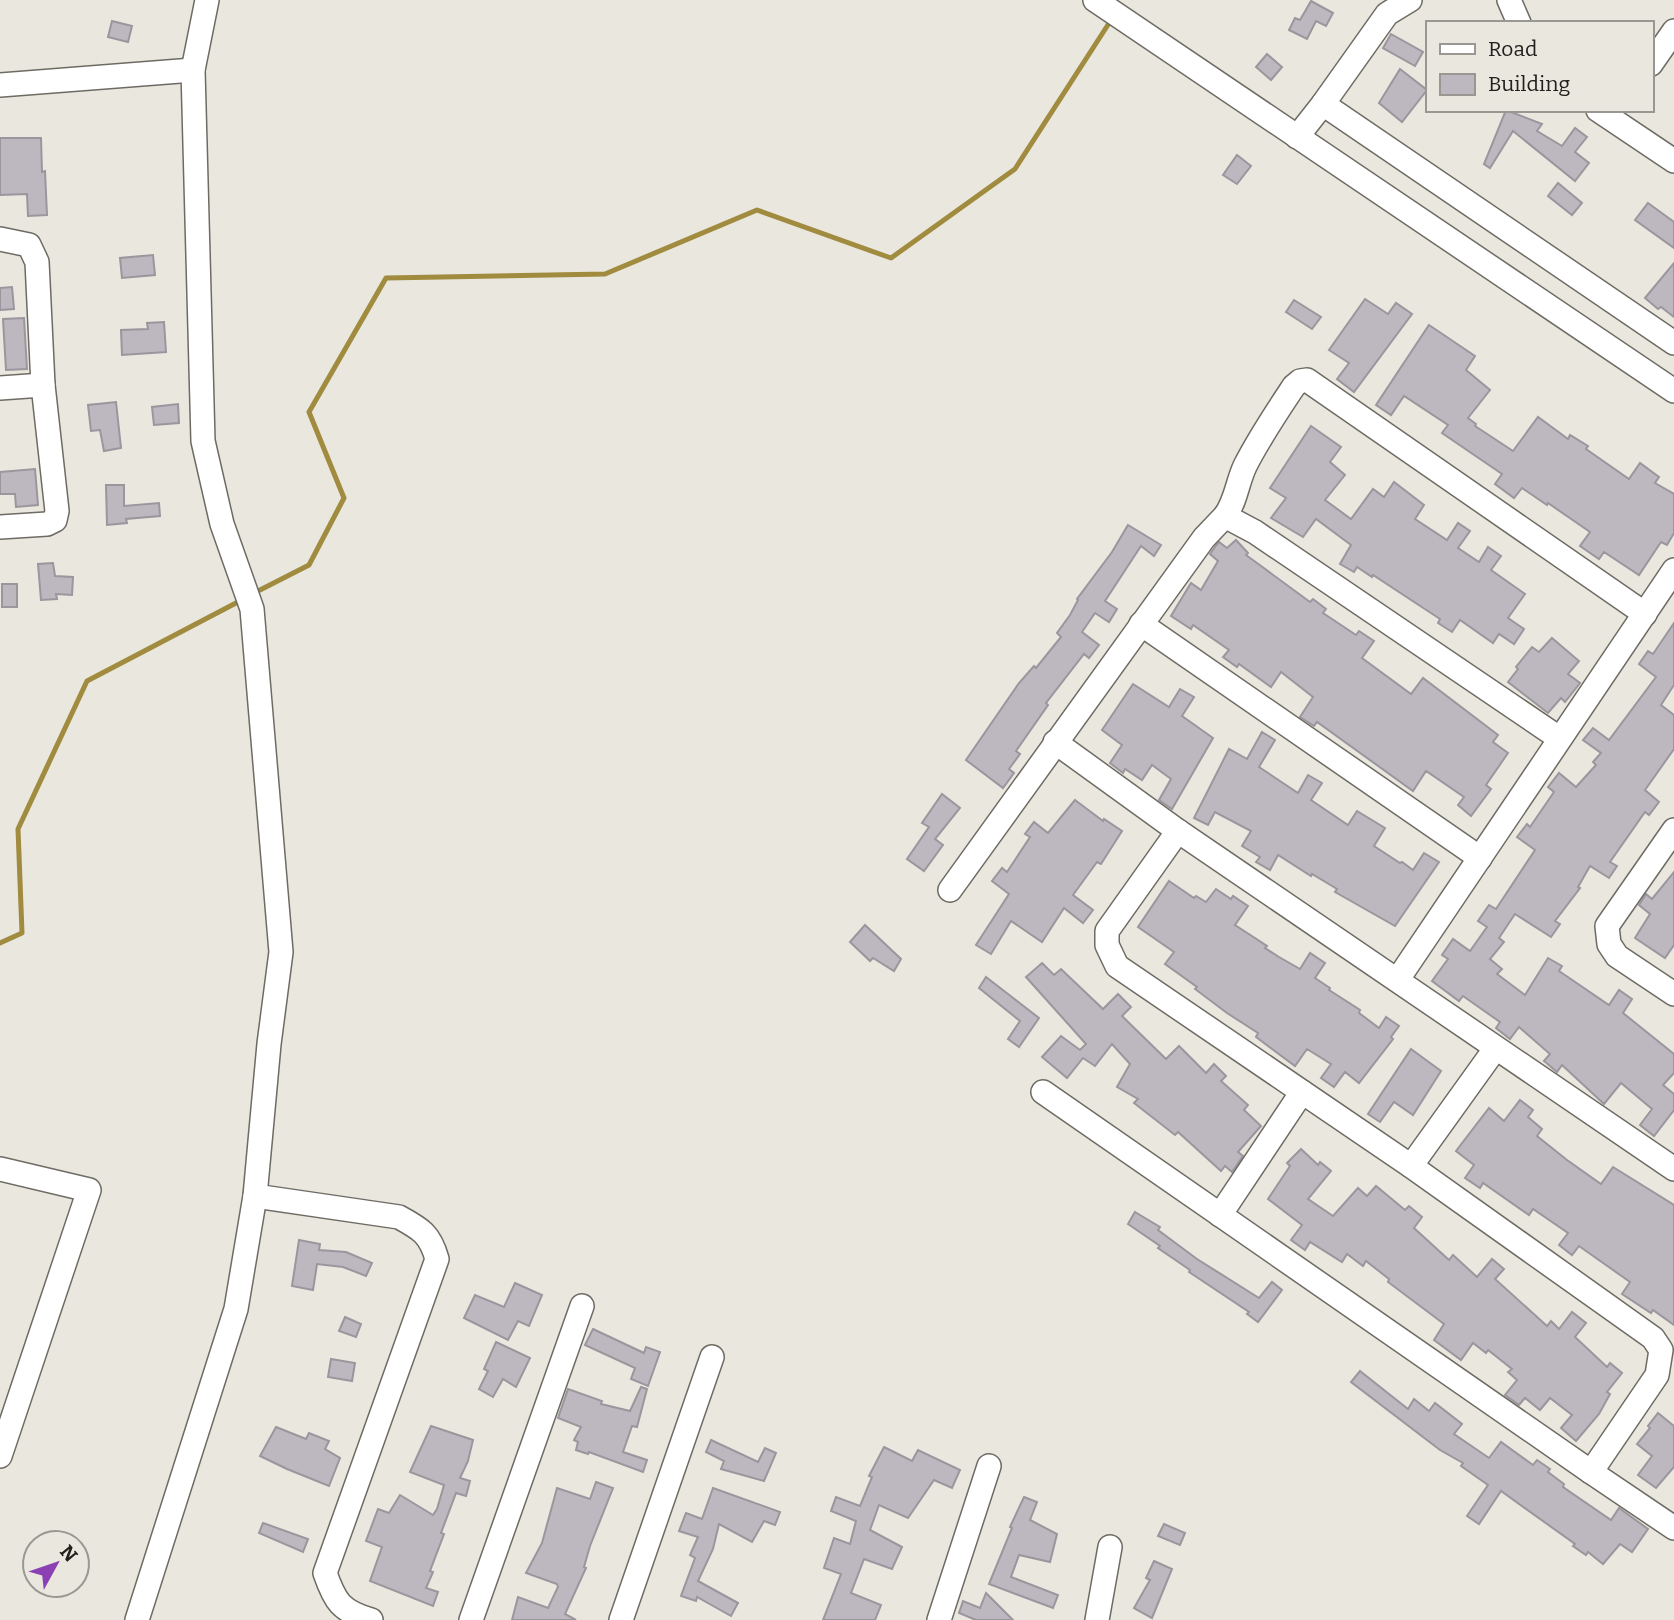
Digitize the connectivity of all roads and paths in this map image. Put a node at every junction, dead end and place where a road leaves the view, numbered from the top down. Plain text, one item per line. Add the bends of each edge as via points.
1 (207, 0) edge
2 (1409, 0) edge
3 (1509, 0) edge
4 (1098, 2) edge
5 (1518, 21) edge
6 (1674, 31) edge
7 (1653, 61) edge
8 (193, 70) junction
9 (0, 85) edge
10 (1323, 104) junction
11 (1610, 113) edge
12 (1297, 137) junction
13 (1674, 161) edge
14 (0, 239) edge
15 (1674, 343) edge
16 (43, 385) junction
17 (0, 387) edge
18 (1674, 391) edge
19 (1225, 516) junction
20 (0, 527) edge
21 (1674, 570) edge
22 (1646, 614) junction
23 (1141, 624) junction
24 (1559, 738) junction
25 (1055, 742) junction
26 (1674, 830) edge
27 (1178, 831) junction
28 (1480, 858) junction
29 (950, 890) dead end
30 (1398, 979) junction
31 (1674, 994) edge
32 (1495, 1049) junction
33 (1043, 1092) dead end
34 (1302, 1092) junction
35 (1411, 1166) junction
36 (0, 1169) edge
37 (1674, 1170) edge
38 (255, 1196) junction
39 (1220, 1215) junction
40 (582, 1306) dead end
41 (712, 1357) dead end
42 (0, 1456) edge
43 (989, 1466) dead end
44 (1591, 1472) junction
45 (1674, 1528) edge
46 (1110, 1548) dead end
47 (137, 1620) edge
48 (371, 1620) edge
49 (471, 1620) edge
50 (621, 1620) edge
51 (939, 1620) edge
52 (1097, 1620) edge

1 - 8 street
2 - 10 street via 1387,14
3 - 5 street
4 - 12 street
6 - 7 street
8 - 9 street
8 - 38 street via 203,441 222,524 252,609 281,952
10 - 12 street
10 - 15 street
11 - 13 street
12 - 18 street
14 - 16 street via 29,245 37,262
16 - 17 street
16 - 20 street via 55,520
19 - 22 street via 1258,439 1294,386 1307,380
19 - 23 street
19 - 24 street
21 - 22 street
22 - 24 street
23 - 25 street
23 - 28 street
24 - 28 street
25 - 27 street
25 - 29 street
26 - 31 street via 1607,926 1609,944 1617,956
27 - 30 street
27 - 34 street via 1107,931 1112,957 1129,975
28 - 30 street
30 - 32 street
32 - 35 street
32 - 37 street
33 - 39 street
34 - 35 street
34 - 39 street
35 - 44 street via 1653,1339 1661,1350 1657,1375
36 - 42 street via 89,1190
38 - 47 street via 236,1309
38 - 48 street via 399,1217 432,1241 437,1259 325,1573 334,1598 351,1614
39 - 44 street
40 - 49 street
41 - 50 street
43 - 51 street
44 - 45 street
46 - 52 street

